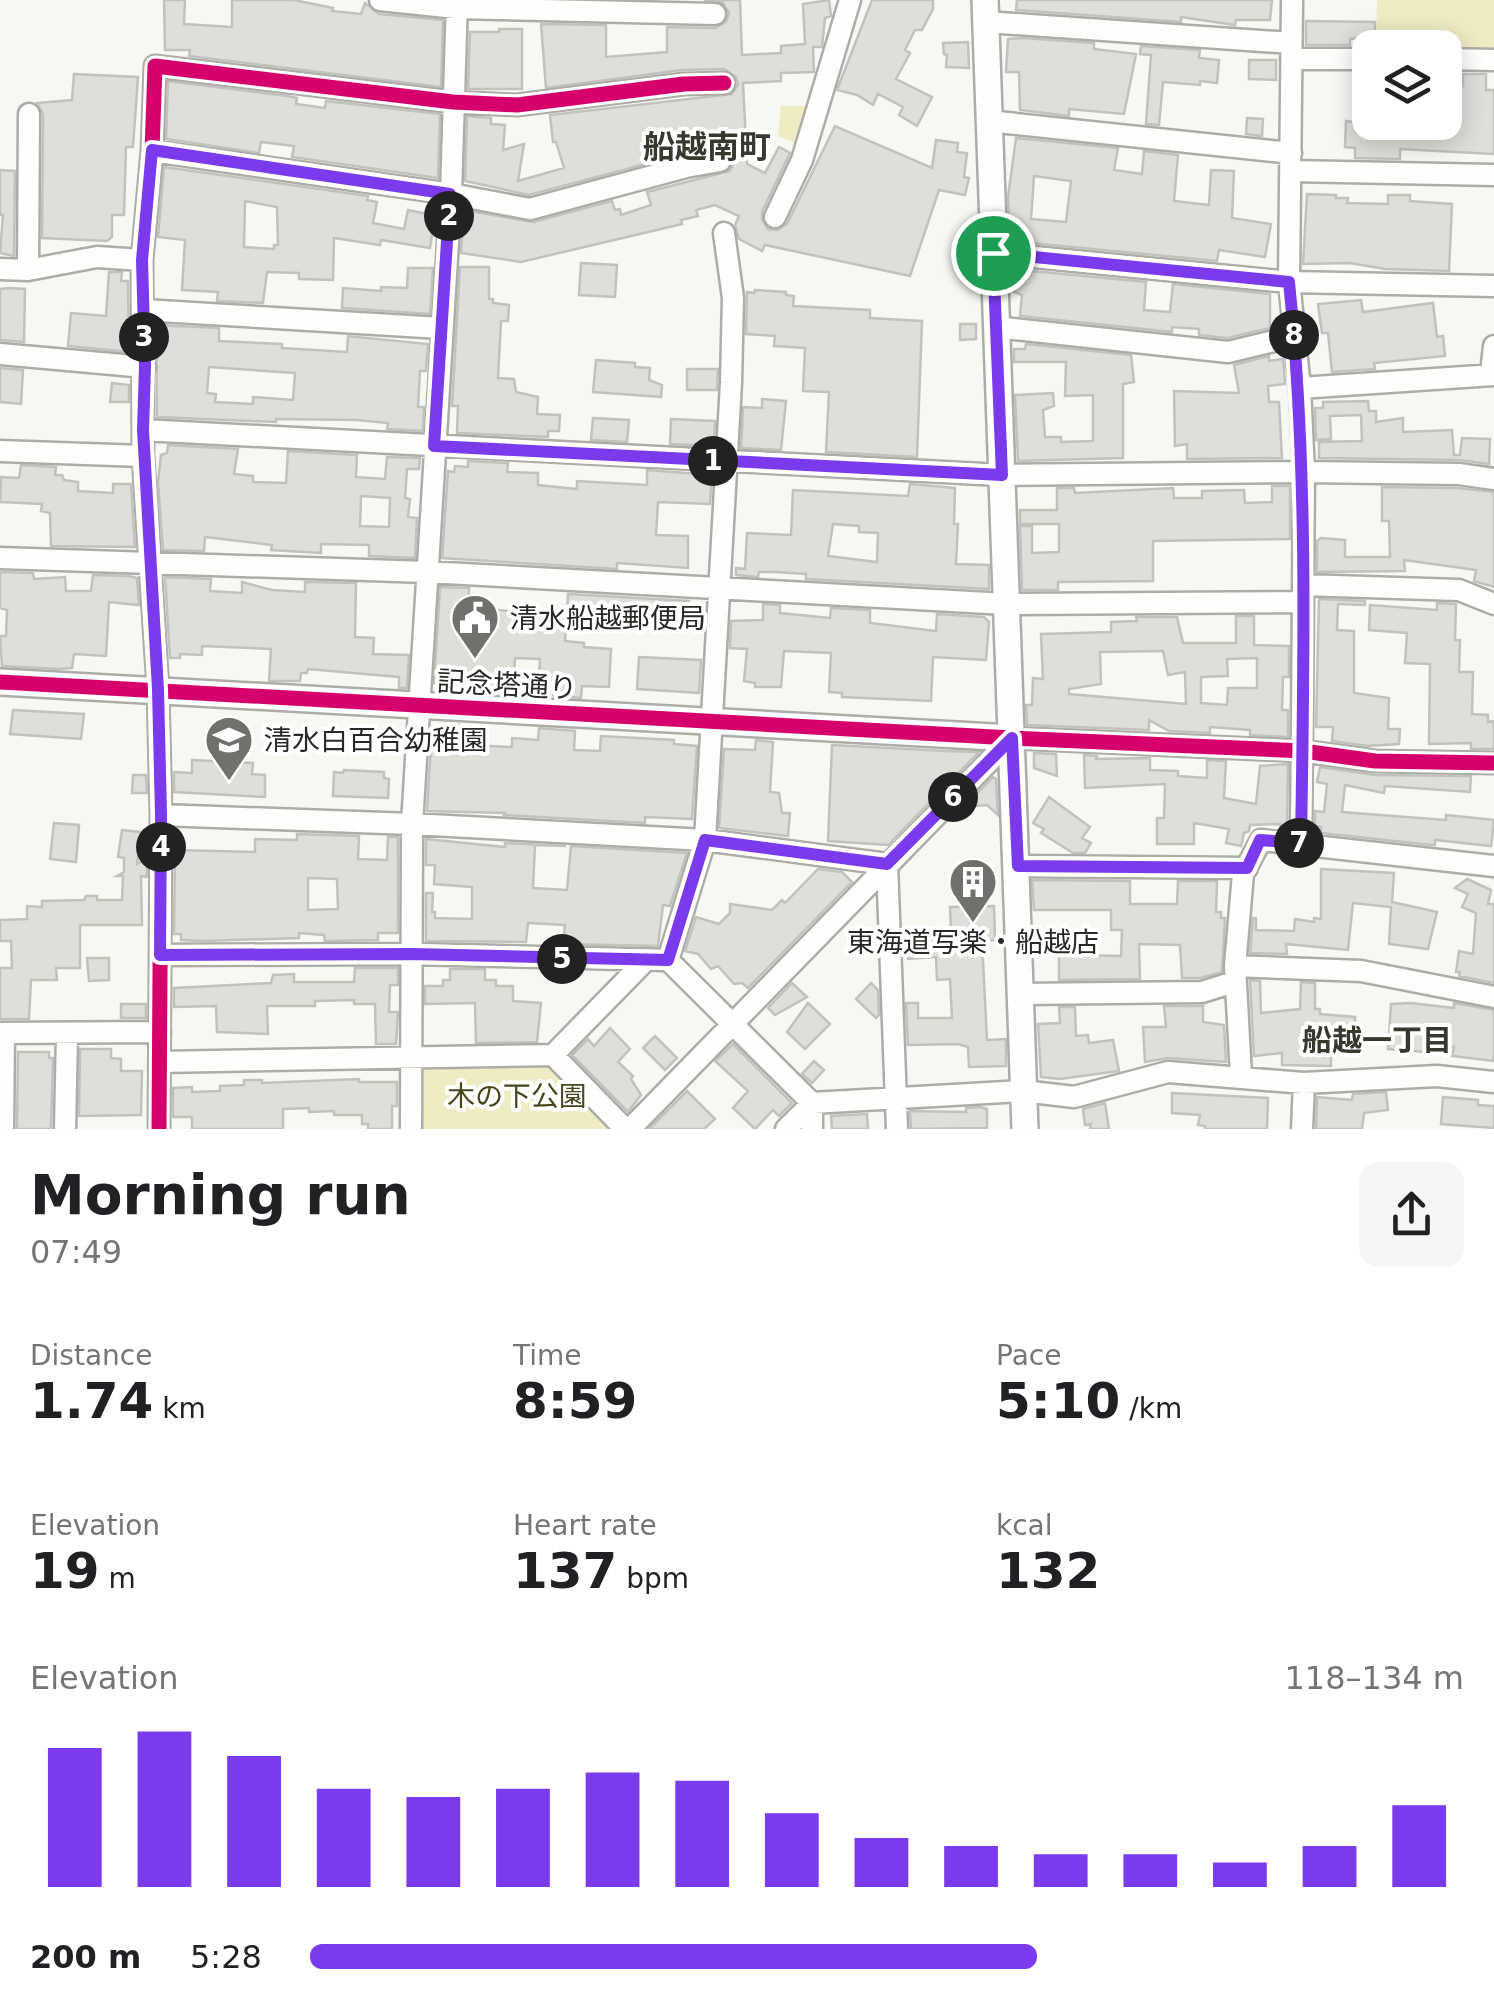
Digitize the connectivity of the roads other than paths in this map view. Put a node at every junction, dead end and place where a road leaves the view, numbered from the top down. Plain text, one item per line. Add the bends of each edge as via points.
1 (380, 0) edge
2 (850, 0) edge
3 (1292, 0) edge
4 (457, 4) edge
5 (986, 11) edge
6 (715, 14) dead end
7 (1291, 51) junction
8 (1352, 57) edge
9 (1462, 60) edge
10 (1494, 60) edge
11 (724, 83) dead end
12 (453, 102) junction
13 (29, 114) dead end
14 (988, 122) junction
15 (152, 150) junction
16 (720, 161) dead end
17 (1291, 162) junction
18 (1494, 175) edge
19 (450, 194) junction
20 (775, 217) dead end
21 (724, 234) dead end
22 (993, 253) junction
23 (142, 260) junction
24 (0, 269) edge
25 (28, 270) junction
26 (1289, 282) junction
27 (1494, 286) edge
28 (143, 310) junction
29 (996, 327) junction
30 (441, 328) junction
31 (1294, 336) junction
32 (1494, 346) edge
33 (0, 354) edge
34 (145, 367) junction
35 (1492, 374) edge
36 (1300, 388) junction
37 (143, 430) junction
38 (434, 446) junction
39 (0, 451) edge
40 (143, 456) junction
41 (728, 462) junction
42 (1304, 472) junction
43 (1002, 475) junction
44 (1494, 478) edge
45 (0, 558) edge
46 (151, 562) junction
47 (427, 572) junction
48 (720, 588) junction
49 (1303, 594) junction
50 (1006, 604) junction
51 (1494, 604) edge
52 (0, 682) edge
53 (158, 689) junction
54 (422, 706) junction
55 (714, 721) junction
56 (1012, 738) junction
57 (1302, 751) junction
58 (1494, 763) edge
59 (161, 815) junction
60 (412, 824) junction
61 (705, 840) junction
62 (1301, 843) junction
63 (887, 864) junction
64 (1018, 866) junction
65 (1494, 866) edge
66 (1247, 868) junction
67 (412, 954) junction
68 (160, 955) junction
69 (668, 960) junction
70 (644, 962) junction
71 (1234, 974) junction
72 (1022, 994) junction
73 (1494, 997) edge
74 (732, 1022) junction
75 (160, 1032) junction
76 (2, 1034) edge
77 (67, 1035) junction
78 (553, 1056) junction
79 (412, 1059) junction
80 (160, 1062) junction
81 (1241, 1076) junction
82 (1494, 1082) edge
83 (1304, 1083) junction
84 (1023, 1091) junction
85 (896, 1098) junction
86 (812, 1103) junction
87 (3, 1129) edge
88 (66, 1129) edge
89 (160, 1129) edge
90 (411, 1129) edge
91 (628, 1129) edge
92 (786, 1129) edge
93 (812, 1129) edge
94 (897, 1129) edge
95 (1025, 1129) edge
96 (1302, 1129) edge

1 - 4 street
2 - 20 street via 802,160
3 - 7 street
4 - 6 street
4 - 12 street
5 - 7 street
5 - 14 street
7 - 8 street
7 - 17 street
9 - 10 street
11 - 12 street via 516,106
12 - 15 street via 154,66
12 - 19 street
13 - 25 street
14 - 17 street
14 - 22 street
15 - 19 street
15 - 23 street
16 - 19 street via 530,210
17 - 18 street
17 - 26 street
19 - 30 street
21 - 41 street via 733,298
22 - 26 street
22 - 29 street
23 - 25 street via 97,258
23 - 28 street
24 - 25 street
26 - 27 street
26 - 31 street
28 - 30 street
28 - 34 street
29 - 31 street via 1228,352
29 - 43 street
30 - 38 street
31 - 36 street
32 - 35 street
33 - 34 street
34 - 37 street
35 - 36 street
36 - 42 street
37 - 38 street
37 - 40 street
38 - 41 street
38 - 47 street
39 - 40 street
40 - 46 street
41 - 43 street
41 - 48 street
42 - 43 street
42 - 44 street
42 - 49 street
43 - 50 street
45 - 46 street
46 - 47 street
46 - 53 street
47 - 48 street
47 - 54 street
48 - 50 street
48 - 55 street
49 - 50 street
49 - 51 street via 1459,590
49 - 57 street
50 - 56 street
52 - 53 street, 記念塔通り
53 - 54 street, 記念塔通り
53 - 59 street
54 - 55 street, 記念塔通り
54 - 60 street
55 - 56 street, 記念塔通り
55 - 61 street
56 - 57 street
56 - 63 street
56 - 64 street
57 - 58 street via 1375,761
57 - 62 street
59 - 60 street
59 - 68 street
60 - 61 street
60 - 67 street
61 - 63 street
61 - 69 street
62 - 65 street
62 - 66 street via 1260,840
63 - 74 street
63 - 85 street
64 - 66 street
64 - 72 street
66 - 71 street
67 - 68 street
67 - 70 street
67 - 79 street
68 - 75 street
69 - 70 street
69 - 74 street
70 - 78 street
71 - 72 street via 1202,992
71 - 73 street via 1360,971
71 - 81 street
72 - 84 street
74 - 86 street
74 - 91 street
75 - 77 street
75 - 80 street
76 - 77 street
76 - 87 street
77 - 88 street
78 - 79 street
78 - 91 street
79 - 80 street
79 - 90 street
80 - 89 street
81 - 83 street
81 - 84 street via 1168,1072 1074,1096
82 - 83 street via 1437,1076
83 - 96 street
84 - 85 street
84 - 95 street
85 - 86 street
85 - 94 street
86 - 92 street
86 - 93 street

